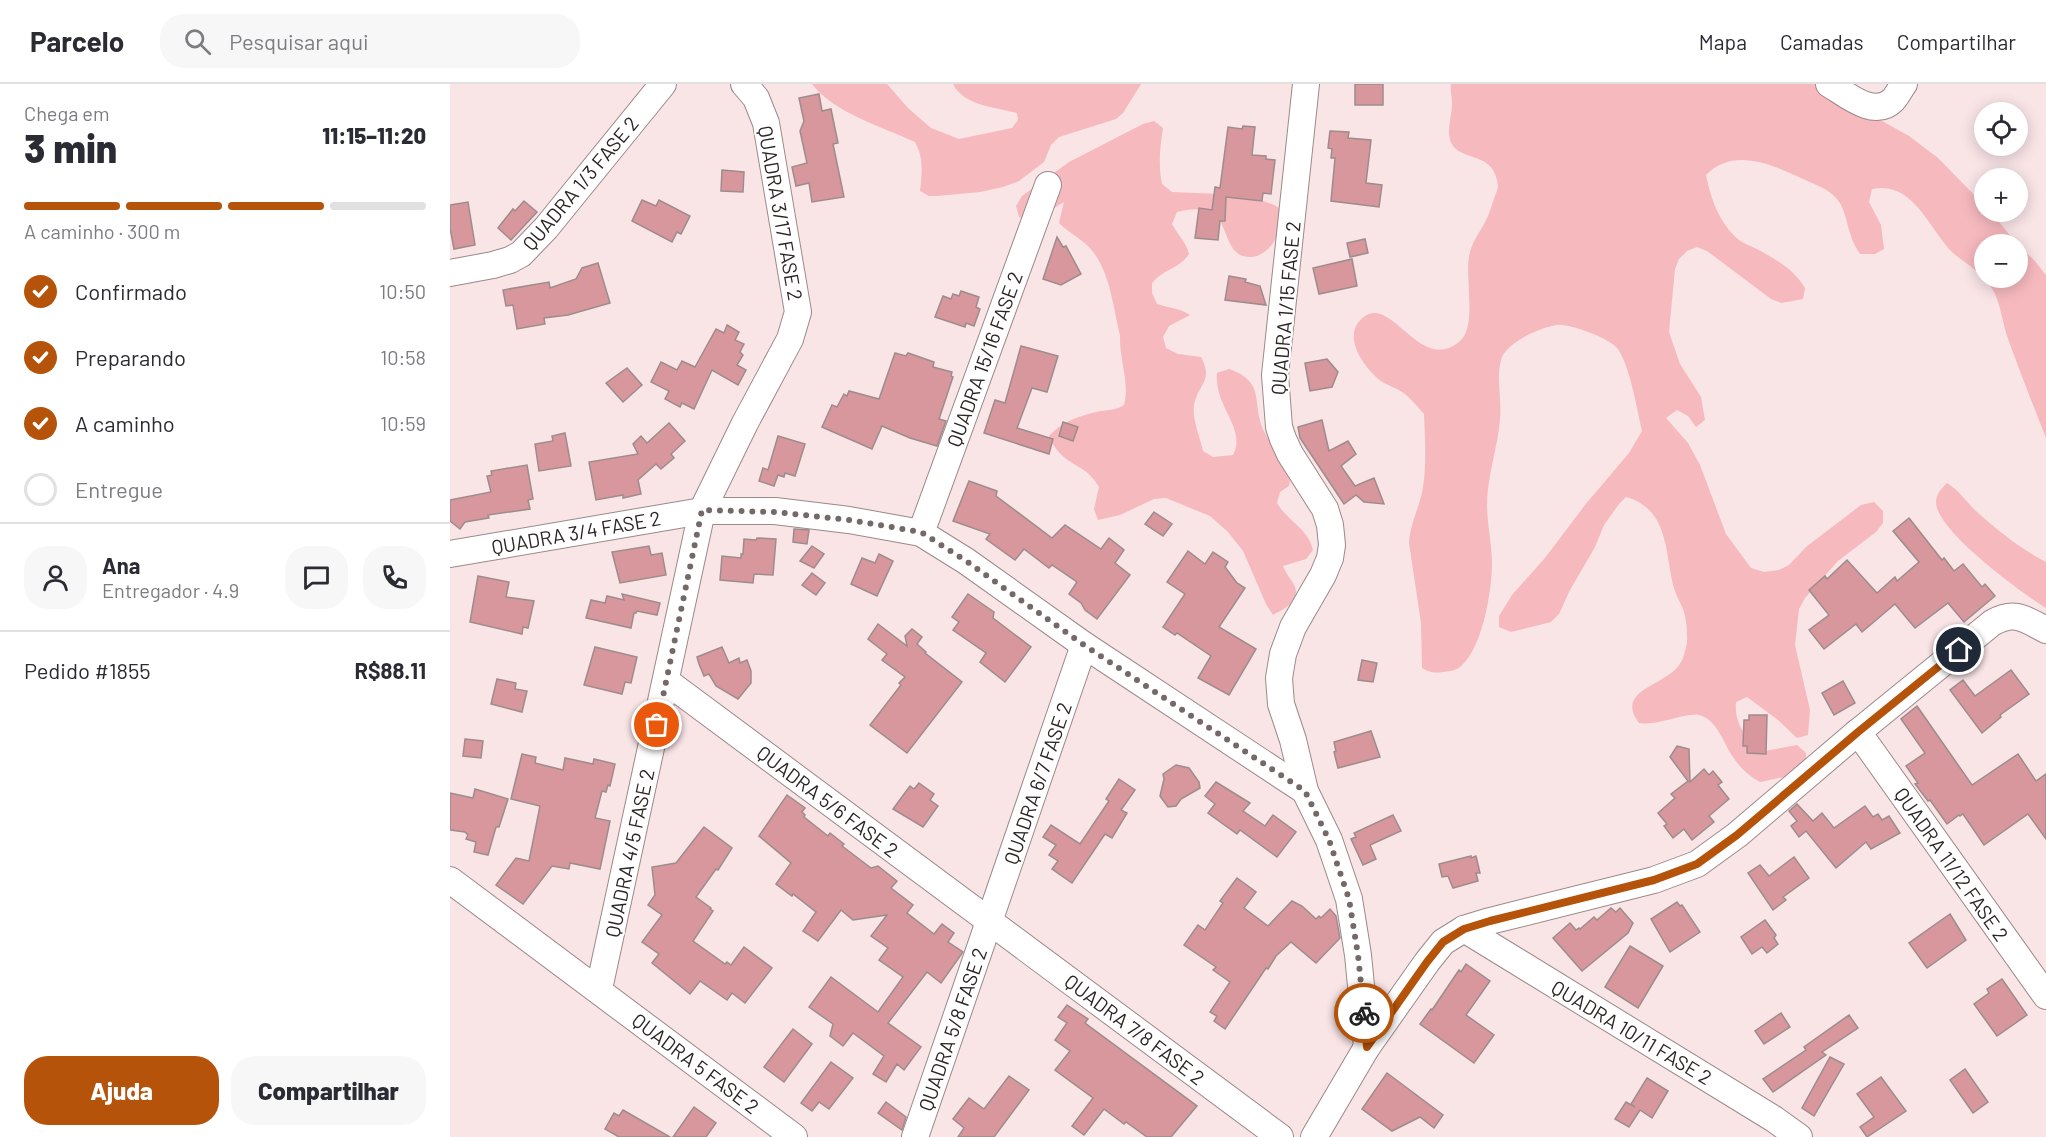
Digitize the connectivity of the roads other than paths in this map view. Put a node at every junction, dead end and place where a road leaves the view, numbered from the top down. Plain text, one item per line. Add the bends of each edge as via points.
1 (663, 84) edge
2 (744, 84) edge
3 (1306, 84) edge
4 (1829, 84) edge
5 (1899, 91) edge
6 (1048, 185) dead end
7 (450, 273) edge
8 (798, 312) joint
9 (702, 510) junction
10 (921, 532) junction
11 (450, 554) edge
12 (2046, 630) edge
13 (1084, 645) junction
14 (666, 681) junction
15 (1858, 732) junction
16 (1305, 791) junction
17 (450, 880) edge
18 (990, 921) junction
19 (1464, 929) junction
20 (599, 990) junction
21 (2046, 996) edge
22 (1367, 1047) junction
23 (794, 1137) edge
24 (915, 1137) edge
25 (1280, 1137) edge
26 (1314, 1137) edge
27 (1799, 1137) edge

1 - 7 street, QUADRA 1/3 FASE 2 via 521,254 493,265
2 - 8 street, QUADRA 3/17 FASE 2 via 756,98 768,129
3 - 16 street, QUADRA 1/15 FASE 2 via 1275,375 1283,439 1325,509 1332,535 1330,558 1293,627 1279,678 1281,704
4 - 5 street via 1868,106 1883,105
6 - 10 street, QUADRA 15/16 FASE 2
8 - 9 street, QUADRA 4/5 FASE 2 via 790,339
9 - 10 street, QUADRA 3/4 FASE 2 via 775,512
9 - 11 street, QUADRA 3/4 FASE 2
9 - 14 street, QUADRA 4/5 FASE 2
10 - 13 street
12 - 15 street via 2020,617 2006,616 1992,623
13 - 16 street
13 - 18 street, QUADRA 6/7 FASE 2
14 - 18 street, QUADRA 5/6 FASE 2
14 - 20 street, QUADRA 4/5 FASE 2
15 - 19 street via 1697,864 1654,880
15 - 21 street, QUADRA 11/12 FASE 2
16 - 22 street, QUADRA 1/15 FASE 2 via 1329,840 1349,899
17 - 20 street, QUADRA 5 FASE 2
18 - 24 street, QUADRA 5/8 FASE 2
18 - 25 street, QUADRA 7/8 FASE 2
19 - 22 street via 1443,942
19 - 27 street, QUADRA 10/11 FASE 2
20 - 23 street, QUADRA 5 FASE 2
22 - 26 street

